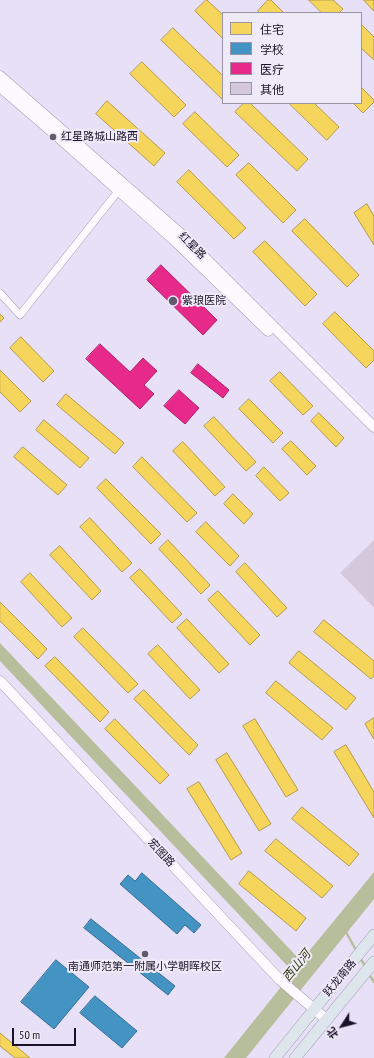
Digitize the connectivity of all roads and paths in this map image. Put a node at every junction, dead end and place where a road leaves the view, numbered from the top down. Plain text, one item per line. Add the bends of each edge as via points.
1 (0, 76) edge
2 (0, 87) edge
3 (119, 190) junction
4 (0, 293) edge
5 (374, 428) edge
6 (374, 436) edge
7 (0, 681) edge
8 (374, 935) edge
9 (374, 962) edge
10 (314, 1010) junction
11 (327, 1020) junction
12 (275, 1058) edge
13 (295, 1058) edge

1 - 5 main road, 红星路 via 181,234
2 - 3 main road, 红星路
3 - 4 street via 20,315
3 - 6 main road, 红星路 via 173,239
7 - 10 main road, 宏图路 via 280,980
8 - 10 main road, 跃龙南路
9 - 11 main road, 跃龙南路
10 - 11 main road, 宏图路
10 - 12 main road, 跃龙南路
11 - 13 main road, 跃龙南路

